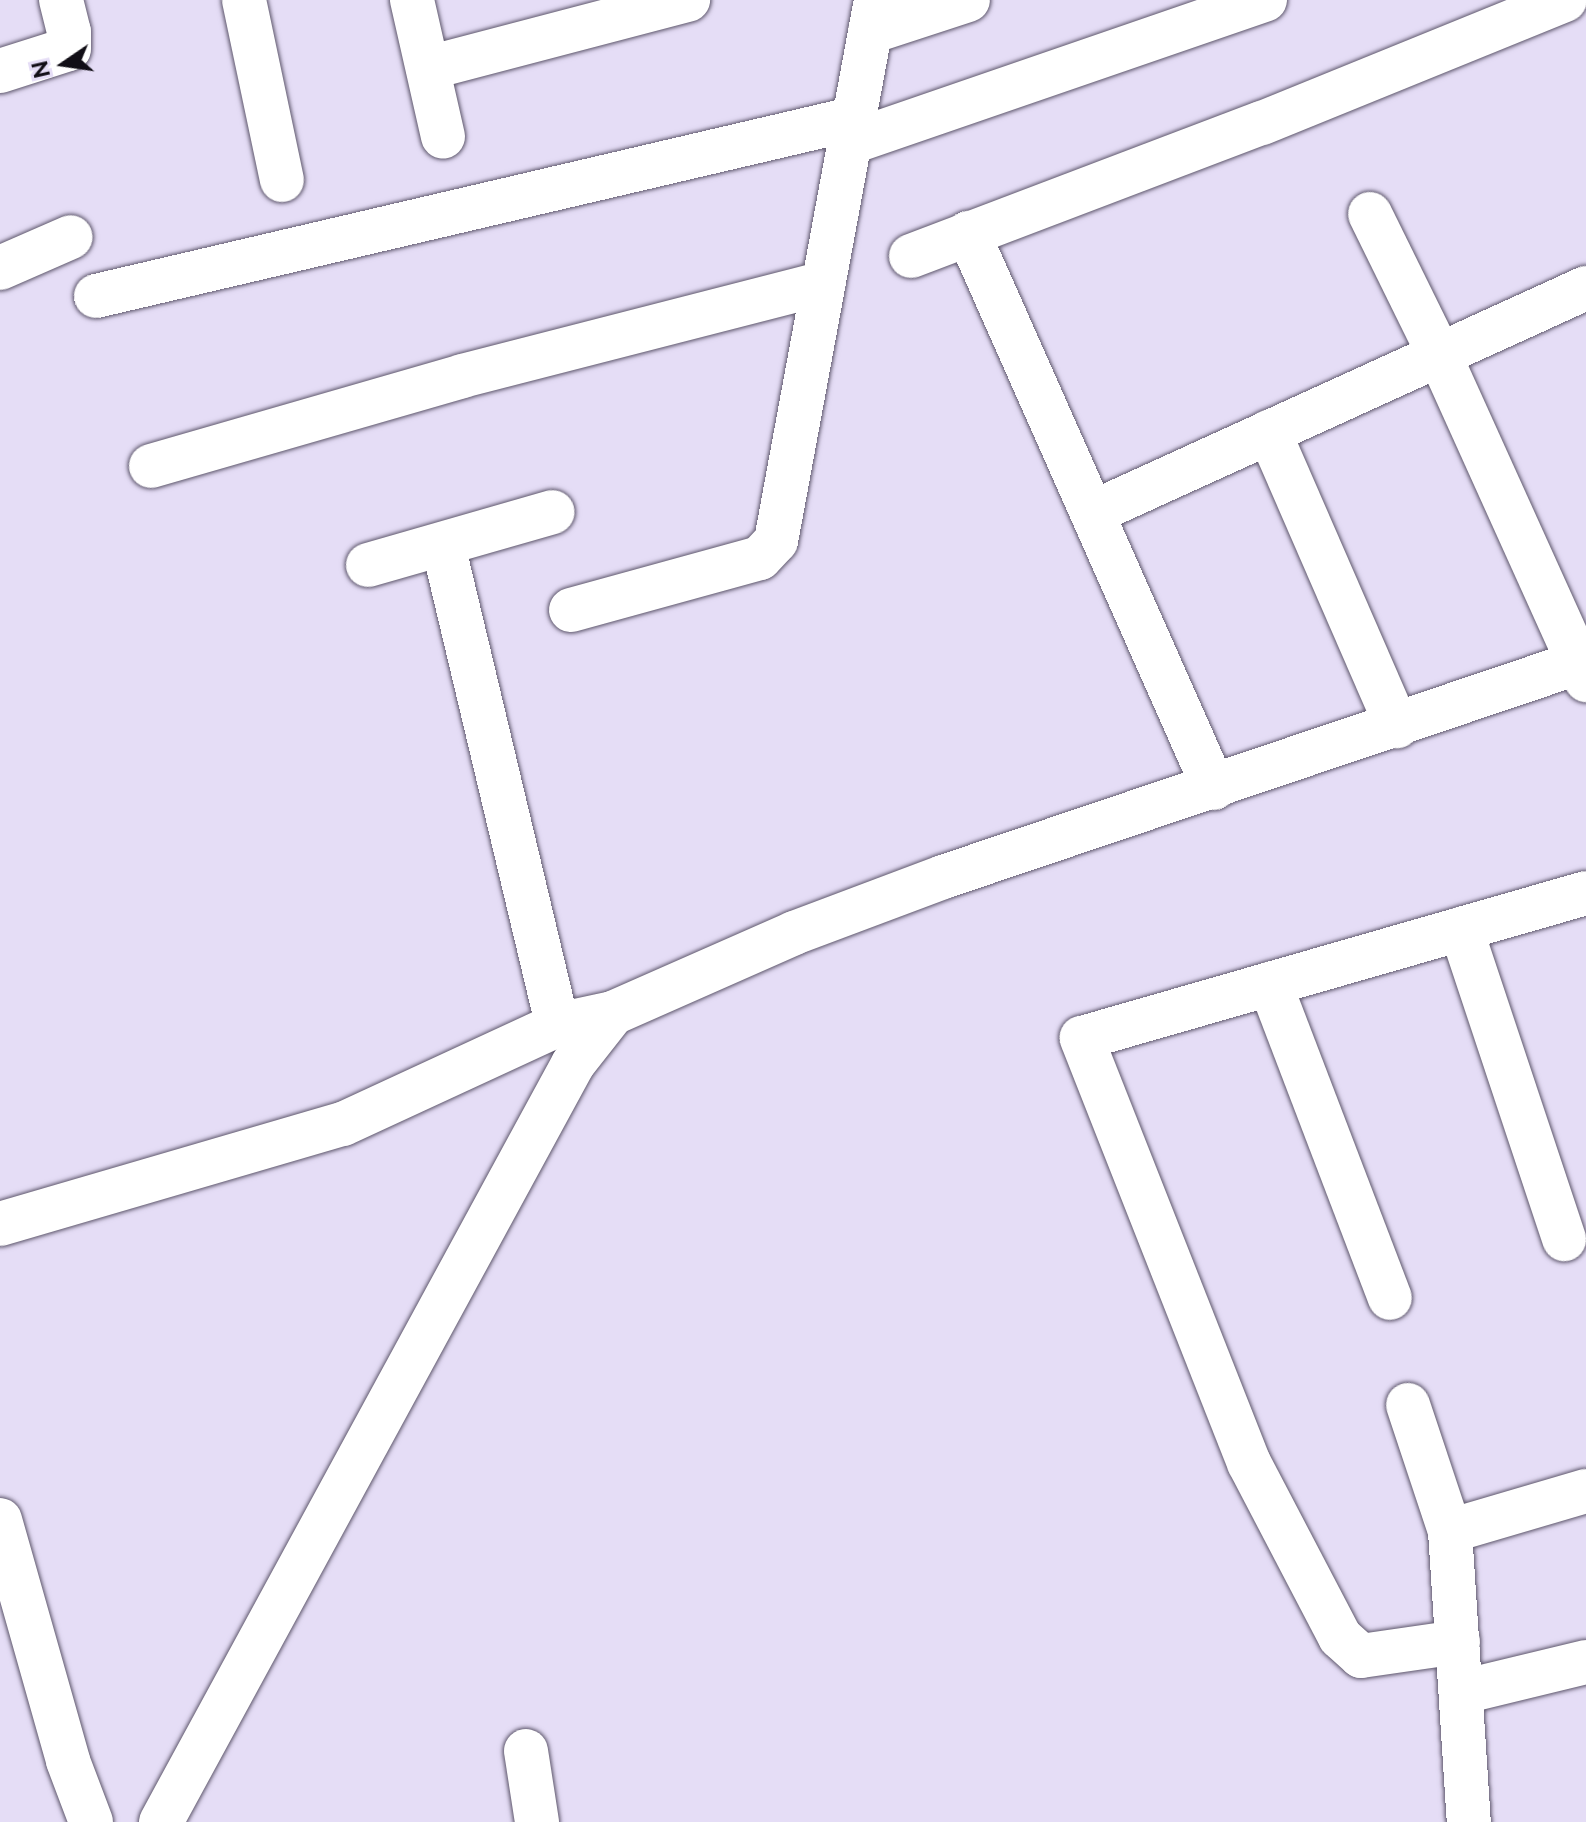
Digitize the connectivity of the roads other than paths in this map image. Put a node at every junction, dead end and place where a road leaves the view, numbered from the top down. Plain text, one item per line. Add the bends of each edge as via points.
1 (61, 0) edge
2 (244, 0) edge
3 (412, 0) edge
4 (688, 0) edge
5 (968, 0) edge
6 (1265, 0) edge
7 (1565, 0) edge
8 (873, 16) edge
9 (428, 68) junction
10 (0, 71) edge
11 (851, 131) junction
12 (443, 137) dead end
13 (282, 180) dead end
14 (1370, 214) dead end
15 (968, 233) junction
16 (71, 237) dead end
17 (911, 256) dead end
18 (0, 268) edge
19 (823, 283) junction
20 (1586, 288) edge
21 (96, 296) dead end
22 (1439, 354) junction
23 (1269, 432) junction
24 (151, 466) dead end
25 (553, 512) dead end
26 (1092, 513) junction
27 (443, 545) junction
28 (368, 565) dead end
29 (571, 610) dead end
30 (1584, 667) edge
31 (1397, 726) junction
32 (1214, 788) junction
33 (1586, 893) edge
34 (1461, 929) junction
35 (1270, 984) junction
36 (613, 1013) junction
37 (557, 1025) junction
38 (0, 1224) edge
39 (1564, 1239) dead end
40 (1390, 1298) dead end
41 (1408, 1405) dead end
42 (1586, 1491) edge
43 (0, 1520) edge
44 (1450, 1531) junction
45 (1458, 1642) junction
46 (1586, 1662) edge
47 (1462, 1692) junction
48 (526, 1751) dead end
49 (91, 1822) edge
50 (161, 1822) edge
51 (537, 1822) edge
52 (1469, 1822) edge

1 - 10 street via 69,49
2 - 13 street
3 - 9 street
4 - 9 street
5 - 8 street
6 - 11 street
7 - 15 street via 1262,123
8 - 11 street
9 - 12 street
11 - 19 street
11 - 21 street
14 - 22 street
15 - 17 street
15 - 26 street
16 - 18 street
19 - 24 street via 462,376
19 - 29 street via 776,541 760,558
20 - 22 street
22 - 23 street
22 - 30 street
23 - 26 street
23 - 31 street
25 - 27 street
26 - 32 street
27 - 28 street
27 - 37 street
30 - 31 street
31 - 32 street
32 - 36 street via 824,921
33 - 34 street
34 - 35 street
34 - 39 street
35 - 40 street
35 - 45 street via 1082,1038 1249,1463 1340,1637 1361,1656
36 - 37 street
36 - 50 street via 566,1077
37 - 38 street via 343,1124
41 - 44 street
42 - 44 street
43 - 49 street via 68,1761
44 - 45 street
45 - 47 street
46 - 47 street
47 - 52 street
48 - 51 street

